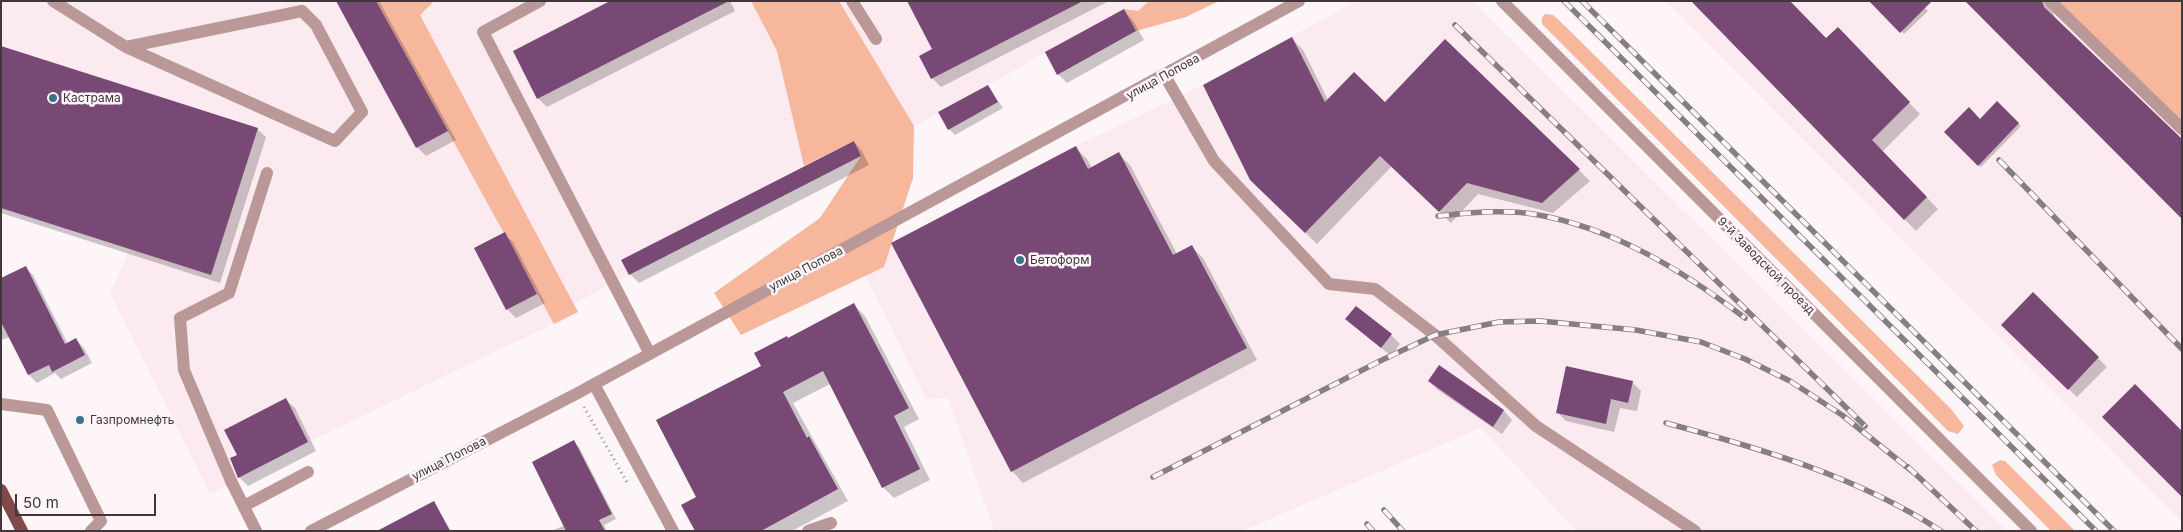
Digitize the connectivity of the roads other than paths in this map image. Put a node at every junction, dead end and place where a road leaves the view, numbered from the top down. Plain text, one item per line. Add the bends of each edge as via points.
1 (54, 1) edge
2 (540, 1) edge
3 (852, 1) edge
4 (1299, 1) edge
5 (1502, 1) edge
6 (2050, 1) edge
7 (876, 39) dead end
8 (126, 48) junction
9 (1165, 76) junction
10 (2182, 129) edge
11 (267, 174) dead end
12 (650, 354) junction
13 (594, 384) junction
14 (1, 404) edge
15 (308, 472) dead end
16 (1, 490) edge
17 (244, 506) junction
18 (831, 523) dead end
19 (22, 531) edge
20 (91, 531) edge
21 (256, 531) edge
22 (311, 531) edge
23 (673, 531) edge
24 (808, 531) edge
25 (1695, 531) edge
26 (2031, 531) edge

1 - 8 street
2 - 12 street via 483,32
3 - 7 street
4 - 9 street, улица Попова
5 - 26 street, 9-й Заводской проезд
6 - 10 street
8 - 8 street via 335,140 362,112 316,25 302,11
9 - 12 street, улица Попова
9 - 25 street via 1214,161 1329,284 1375,289 1435,335 1536,426
11 - 17 street via 229,293 180,318 184,370
12 - 13 street, улица Попова
13 - 22 street, улица Попова
13 - 23 street
14 - 20 street via 47,410 101,521
15 - 17 street
16 - 19 main road
17 - 21 street
18 - 24 street

